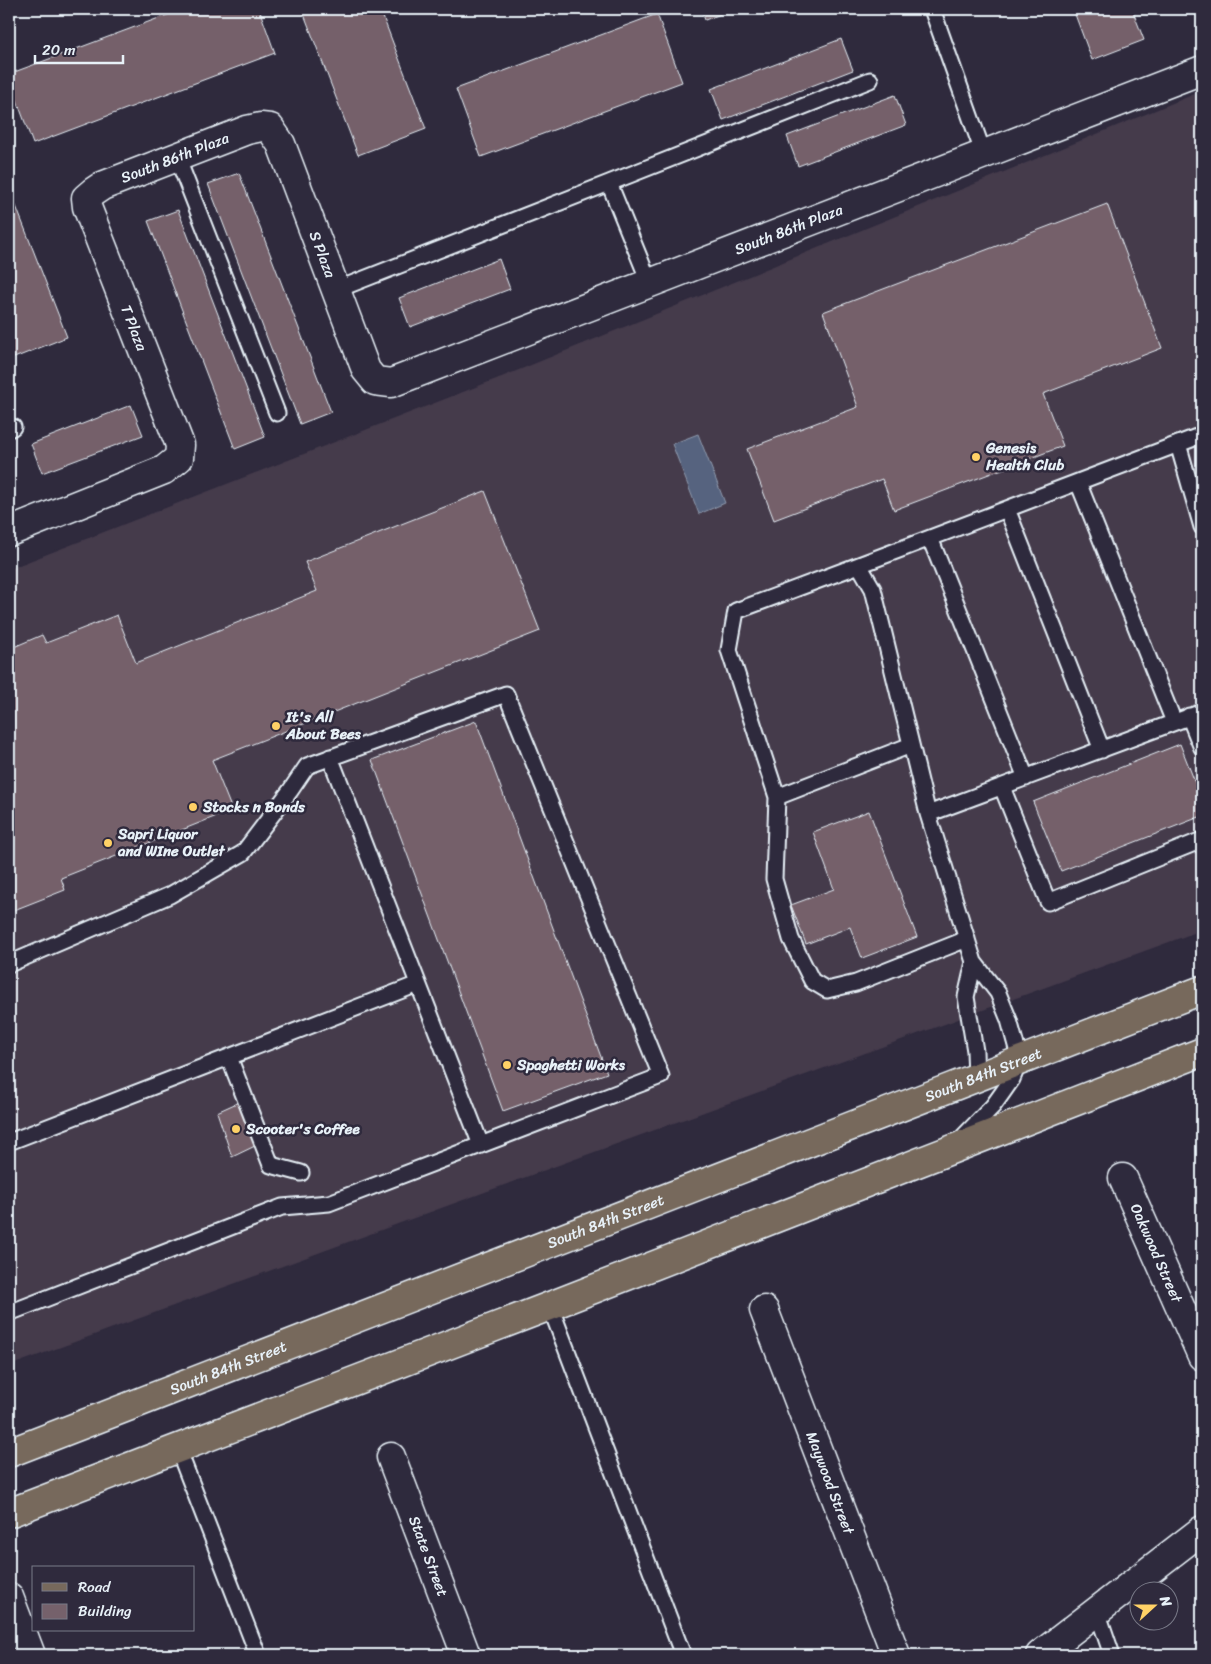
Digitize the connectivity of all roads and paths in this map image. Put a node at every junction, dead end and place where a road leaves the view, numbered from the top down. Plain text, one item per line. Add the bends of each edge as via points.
1 (932, 9) edge
2 (1202, 70) edge
3 (870, 80) dead end
4 (270, 128) joint
5 (984, 155) junction
6 (177, 157) junction
7 (609, 183) junction
8 (86, 198) joint
9 (650, 284) junction
10 (336, 290) junction
11 (375, 381) joint
12 (277, 413) dead end
13 (1202, 435) edge
14 (1178, 444) junction
15 (1078, 482) junction
16 (1007, 509) junction
17 (1202, 527) edge
18 (9, 532) edge
19 (930, 538) junction
20 (859, 565) junction
21 (1196, 714) edge
22 (1174, 722) junction
23 (911, 745) junction
24 (1202, 748) edge
25 (1102, 750) junction
26 (330, 757) junction
27 (1026, 778) junction
28 (1002, 787) junction
29 (777, 797) junction
30 (928, 814) junction
31 (1202, 840) edge
32 (967, 939) junction
33 (974, 962) junction
34 (9, 964) edge
35 (418, 984) junction
36 (1202, 990) edge
37 (1202, 1052) edge
38 (229, 1057) junction
39 (1020, 1060) junction
40 (976, 1079) junction
41 (9, 1142) edge
42 (481, 1145) junction
43 (950, 1150) junction
44 (301, 1173) dead end
45 (1123, 1178) dead end
46 (550, 1306) junction
47 (764, 1310) dead end
48 (9, 1312) edge
49 (1202, 1356) edge
50 (178, 1448) junction
51 (9, 1452) edge
52 (391, 1457) dead end
53 (9, 1513) edge
54 (1202, 1530) edge
55 (9, 1597) edge
56 (1097, 1611) junction
57 (31, 1655) edge
58 (258, 1655) edge
59 (466, 1655) edge
60 (683, 1655) edge
61 (896, 1655) edge
62 (1040, 1655) edge
63 (1112, 1655) edge

1 - 5 lane
2 - 5 street, South 86th Plaza
3 - 7 lane
4 - 6 street, South 86th Plaza via 247,130
4 - 10 street, S Plaza via 281,144
5 - 9 street, South 86th Plaza
6 - 8 street, South 86th Plaza via 102,186
6 - 12 lane
7 - 9 lane
7 - 10 lane
8 - 18 street, T Plaza via 180,445 178,458 164,470
9 - 11 street, South 86th Plaza via 391,383
10 - 11 street, S Plaza via 366,370
13 - 14 lane
14 - 15 lane
14 - 17 lane
15 - 16 lane
15 - 22 lane
16 - 19 lane
16 - 25 lane
19 - 20 lane
19 - 27 lane
20 - 23 lane via 873,589
20 - 29 lane via 736,611 729,650
21 - 22 lane
21 - 24 lane
22 - 25 lane
23 - 29 lane
23 - 30 lane
25 - 27 lane
26 - 34 lane via 307,766 243,853 170,895
26 - 35 lane
26 - 42 lane via 506,694 661,1076
27 - 28 lane
28 - 30 lane
28 - 31 lane via 1048,902
29 - 32 lane via 774,879 791,939 812,982 827,990 856,984
30 - 32 lane
32 - 33 lane
33 - 39 lane via 998,993
33 - 40 lane via 966,997
35 - 38 lane
35 - 42 lane
36 - 39 main road, South 84th Street
37 - 43 main road
38 - 41 lane
38 - 44 lane via 271,1165
39 - 40 main road, South 84th Street
39 - 43 lane via 1012,1079 993,1106
40 - 51 main road, South 84th Street
42 - 48 lane via 328,1203 282,1207
43 - 46 main road
45 - 49 street, Oakwood Street
46 - 50 main road
46 - 60 lane
47 - 61 street, Maywood Street
50 - 53 main road
50 - 58 lane
52 - 59 street, State Street
54 - 56 street
55 - 57 street
56 - 62 street
56 - 63 lane

